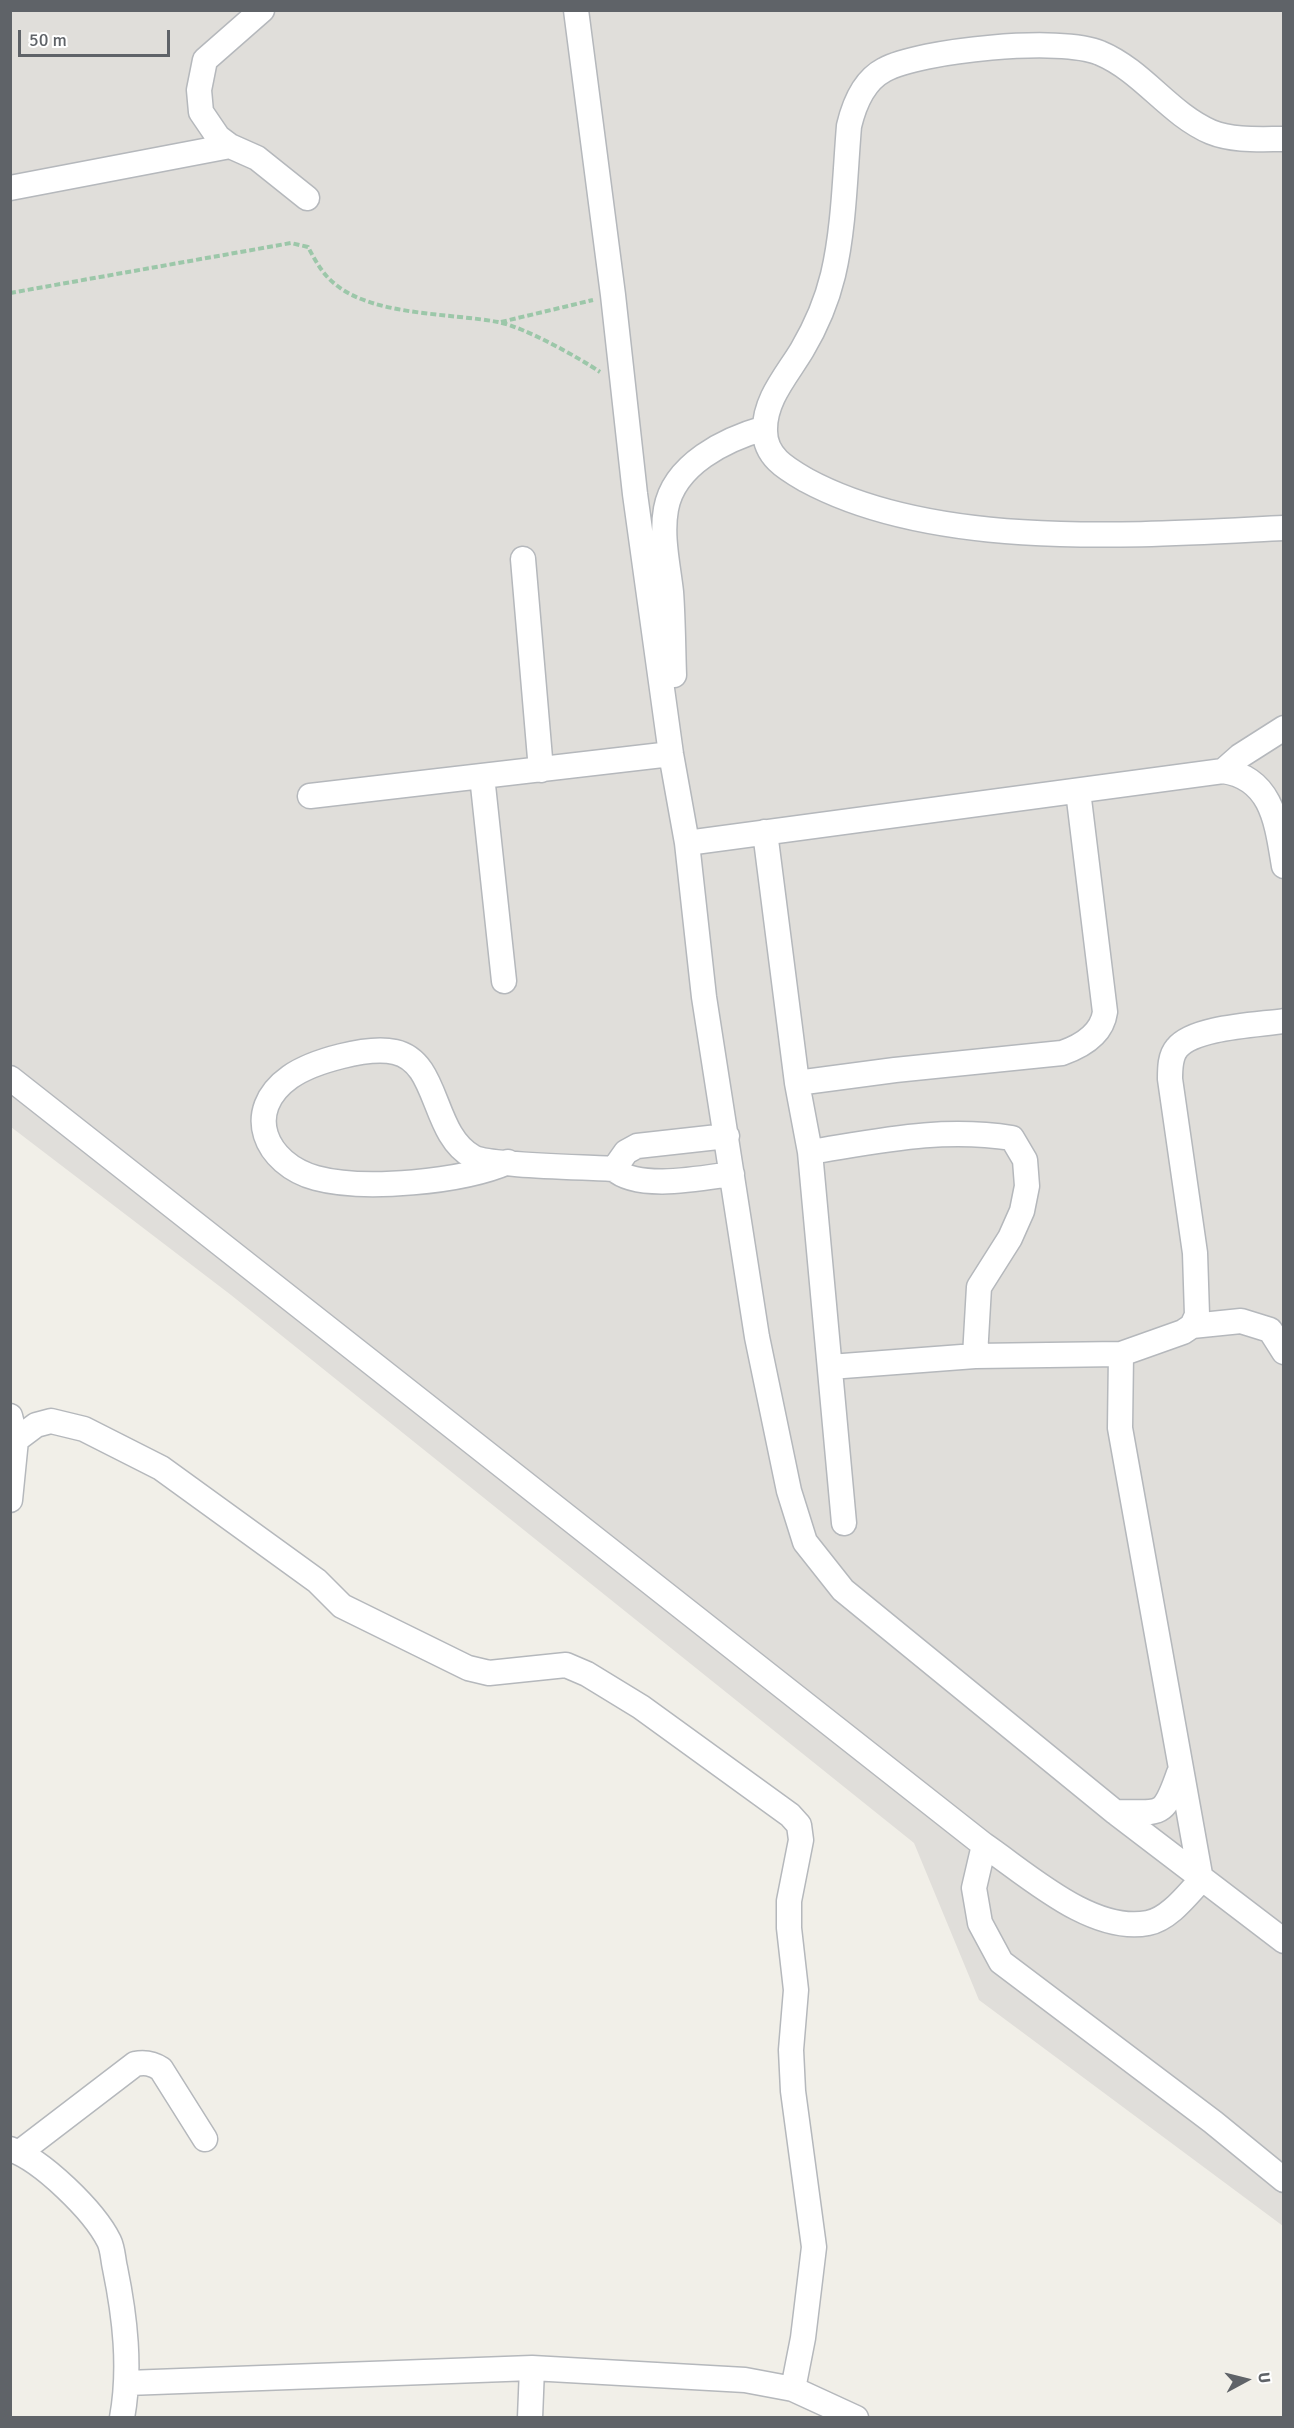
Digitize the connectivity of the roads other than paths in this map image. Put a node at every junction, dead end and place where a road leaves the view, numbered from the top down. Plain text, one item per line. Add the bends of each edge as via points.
1 (262, 10) edge
2 (576, 10) edge
3 (1284, 139) edge
4 (230, 146) junction
5 (10, 188) edge
6 (307, 198) dead end
7 (765, 428) junction
8 (1284, 528) edge
9 (523, 559) dead end
10 (666, 715) junction
11 (1284, 728) edge
12 (671, 754) junction
13 (541, 770) junction
14 (1223, 771) junction
15 (482, 776) junction
16 (1078, 791) junction
17 (310, 796) dead end
18 (765, 832) junction
19 (687, 843) junction
20 (1284, 866) edge
21 (504, 981) dead end
22 (1284, 1021) edge
23 (10, 1078) edge
24 (797, 1083) junction
25 (727, 1136) junction
26 (810, 1152) junction
27 (508, 1162) junction
28 (614, 1169) junction
29 (732, 1174) junction
30 (1192, 1326) junction
31 (1284, 1352) edge
32 (1121, 1354) junction
33 (975, 1356) junction
34 (830, 1367) junction
35 (10, 1416) edge
36 (16, 1440) junction
37 (10, 1500) edge
38 (844, 1523) dead end
39 (1180, 1771) junction
40 (1115, 1812) junction
41 (984, 1845) junction
42 (1201, 1880) junction
43 (1284, 1941) edge
44 (205, 2139) dead end
45 (15, 2150) edge
46 (1284, 2180) edge
47 (532, 2368) junction
48 (127, 2383) junction
49 (793, 2389) junction
50 (122, 2418) edge
51 (530, 2418) edge
52 (856, 2418) edge

1 - 4 street via 206,60 199,90 201,112 209,127
2 - 10 street
3 - 7 street via 1212,132 1194,123 1126,67 1082,47 977,50 917,59 882,70 854,104 834,274 803,348 770,404
4 - 5 street
4 - 6 street via 257,158
7 - 8 street via 767,444 778,462 822,489 879,510 952,525 1145,535
7 - 10 street via 743,434 707,453 676,483 670,495 665,510 665,540 674,679
9 - 13 street
10 - 12 street
11 - 14 street
12 - 13 street
12 - 19 street
13 - 15 street
14 - 16 street
14 - 20 street via 1250,779 1264,796 1277,825
15 - 17 street
15 - 21 street
16 - 18 street
16 - 24 street via 1104,988 1104,1019 1095,1032 1076,1048 1062,1053
18 - 19 street
18 - 24 street
19 - 25 street via 704,997
22 - 30 street via 1191,1037 1175,1049 1171,1060 1170,1079 1195,1253 1197,1315
23 - 41 street
24 - 26 street
25 - 28 street via 637,1146 626,1152
25 - 29 street
26 - 33 street via 930,1133 1012,1138 1025,1160 1027,1186 1022,1211 1010,1238 979,1287
26 - 34 street
27 - 27 street via 479,1159 462,1148 443,1123 418,1065 394,1051 359,1053 309,1066 277,1091 264,1119 266,1137 277,1158 304,1174 336,1182 455,1179
27 - 28 street
28 - 29 street via 647,1180
29 - 40 street via 757,1337 789,1491 805,1542 843,1590
30 - 31 street via 1241,1321 1270,1330
30 - 32 street via 1163,1341
32 - 33 street
32 - 39 street via 1120,1428
33 - 34 street
34 - 38 street
35 - 36 street
36 - 37 street
36 - 49 street via 36,1425 51,1421 84,1428 161,1468 316,1581 342,1606 468,1668 497,1672 566,1665 587,1674 640,1707 799,1824 801,1840 789,1901 796,1990 791,2050 814,2247
39 - 40 street via 1168,1804 1161,1810
39 - 42 street
40 - 42 street
41 - 42 street via 1084,1913 1112,1924 1149,1923 1178,1906
41 - 46 street via 974,1887 980,1923 1001,1962
42 - 43 street
44 - 45 street via 161,2069 142,2062
45 - 48 street via 66,2186 109,2242 123,2308
47 - 48 street
47 - 49 street via 745,2380
47 - 51 street
48 - 50 street
49 - 52 street

